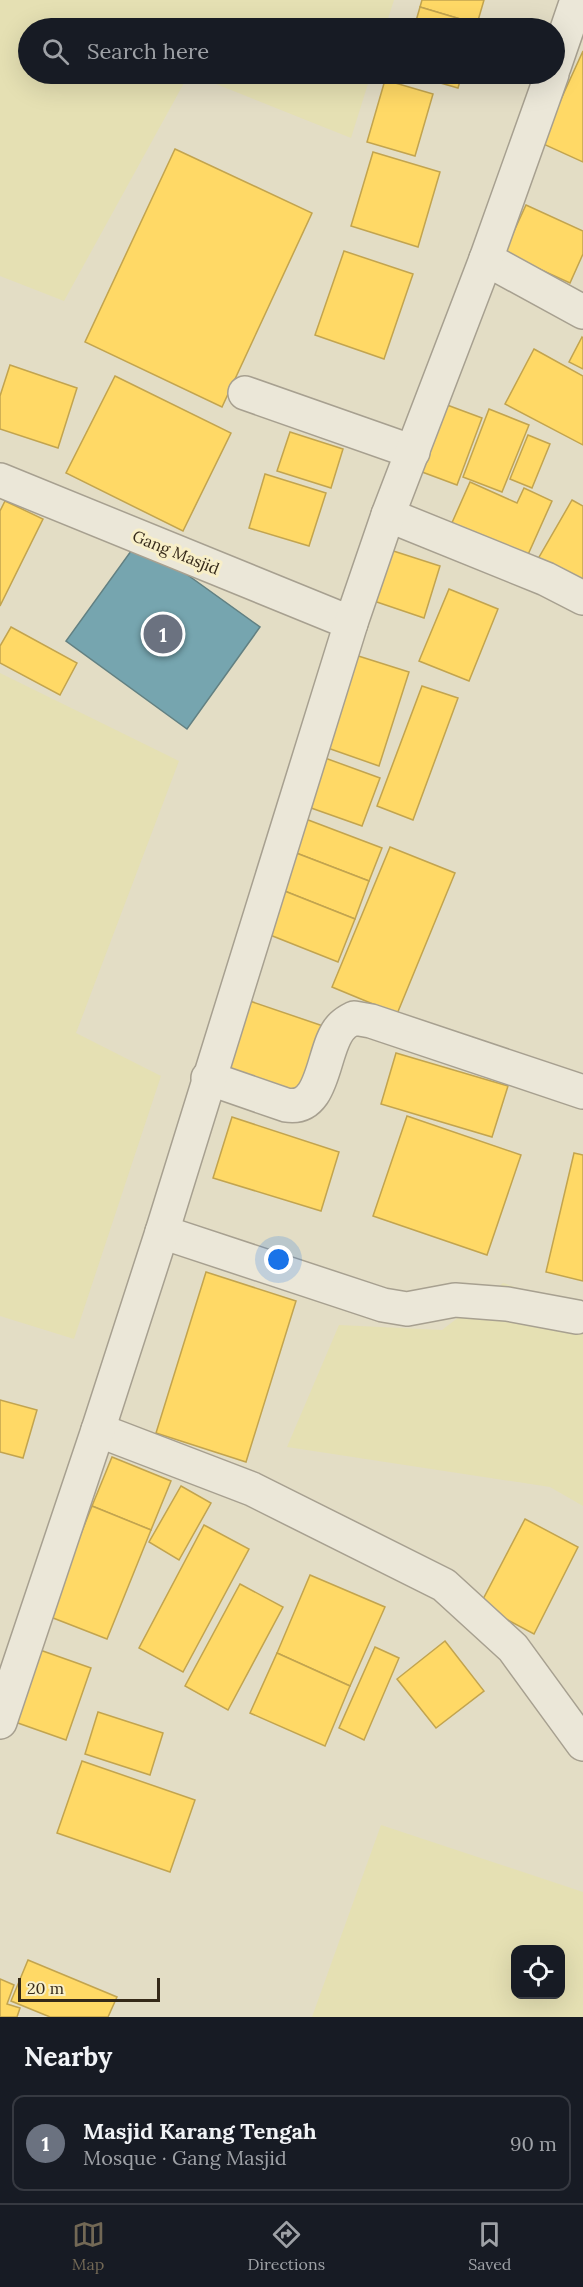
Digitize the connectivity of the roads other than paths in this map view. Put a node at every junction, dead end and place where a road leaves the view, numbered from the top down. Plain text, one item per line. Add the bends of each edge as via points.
1 (578, 8) edge
2 (565, 41) edge
3 (548, 84) edge
4 (486, 259) junction
5 (583, 312) edge
6 (245, 393) dead end
7 (413, 452) junction
8 (0, 480) edge
9 (388, 515) junction
10 (583, 598) edge
11 (351, 623) junction
12 (208, 1078) junction
13 (583, 1092) edge
14 (162, 1232) junction
15 (577, 1317) dead end
16 (98, 1430) junction
17 (0, 1722) edge
18 (583, 1744) edge

1 - 2 street
3 - 4 street
4 - 5 street
4 - 7 street
6 - 7 street
7 - 9 street
8 - 11 street, Gang Masjid
9 - 10 street
9 - 11 street
11 - 12 street
12 - 13 street via 286,1105 303,1104 314,1092 340,1027 354,1018
12 - 14 street
14 - 15 street via 383,1305 407,1309 455,1300 507,1304
14 - 16 street
16 - 17 street
16 - 18 street via 252,1489 444,1585 513,1648

